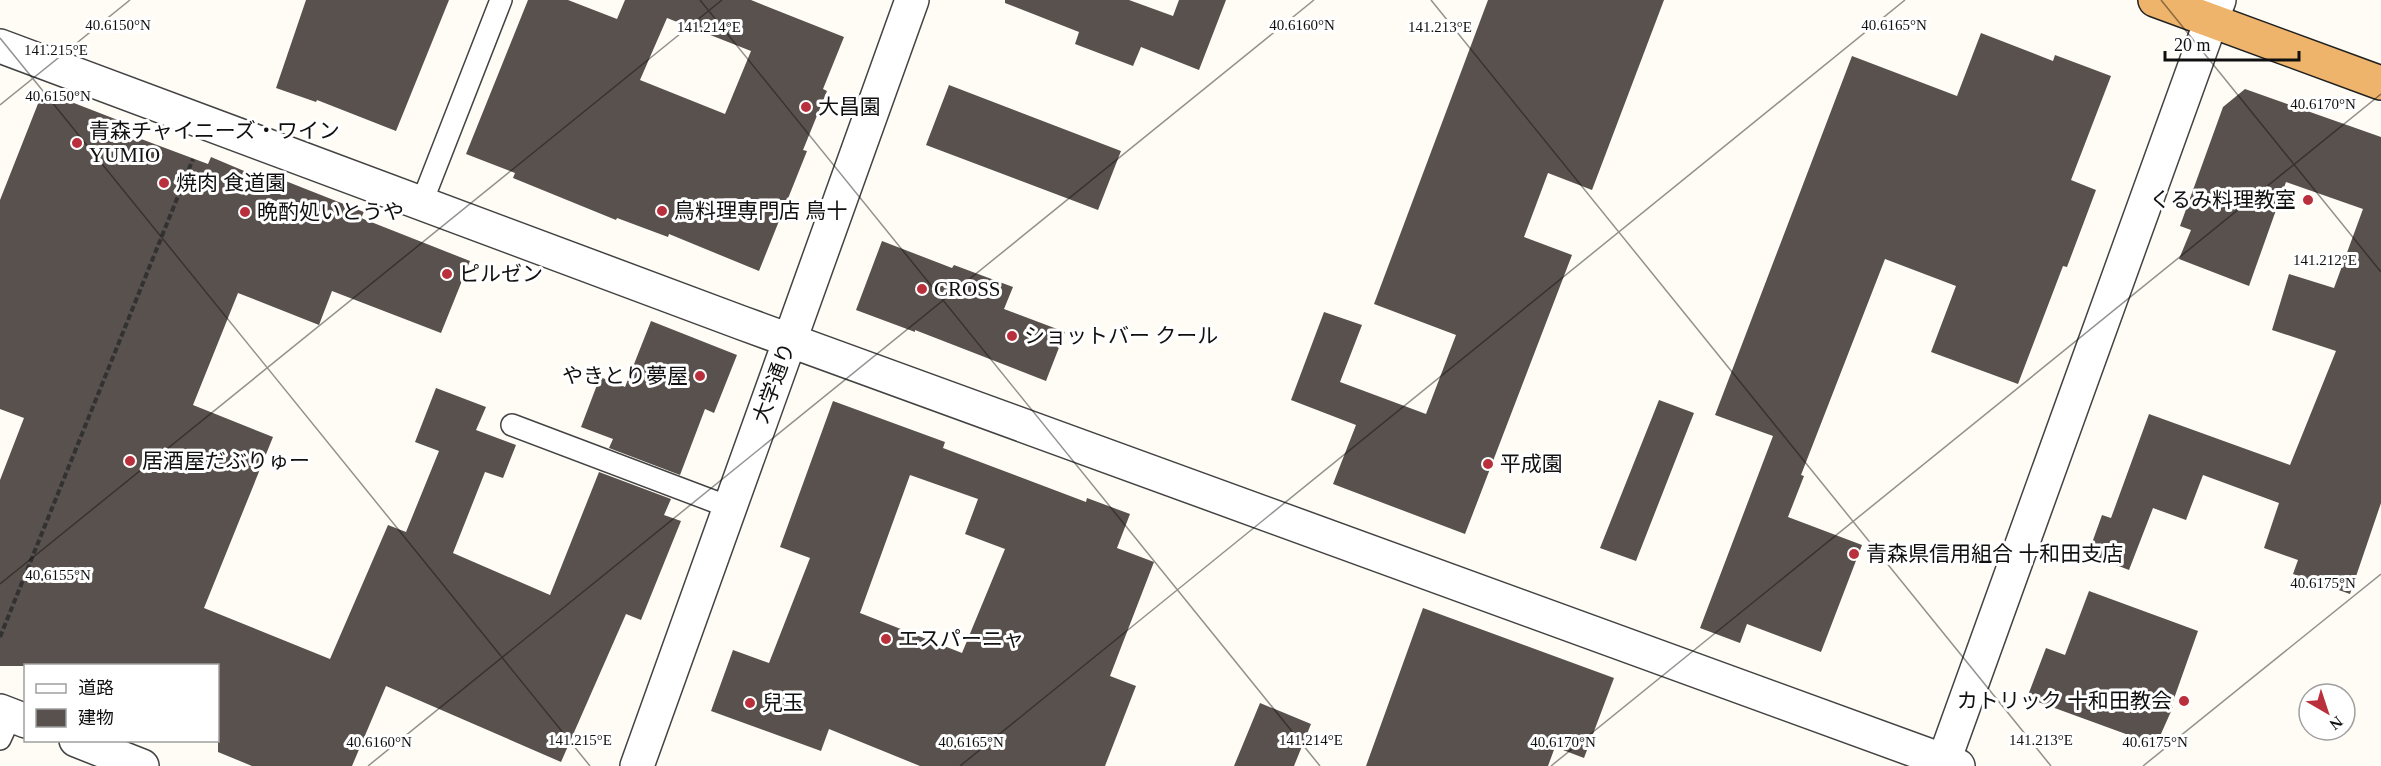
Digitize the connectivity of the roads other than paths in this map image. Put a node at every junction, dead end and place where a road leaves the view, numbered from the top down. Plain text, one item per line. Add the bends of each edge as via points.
1 (501, 0) edge
2 (912, 0) edge
3 (2156, 0) edge
4 (2215, 10) edge
5 (0, 46) edge
6 (2381, 84) edge
7 (422, 202) junction
8 (790, 340) junction
9 (512, 425) dead end
10 (729, 507) junction
11 (79, 742) edge
12 (1948, 764) edge
13 (141, 766) edge
14 (637, 766) edge

1 - 7 lane
2 - 8 street, 大学通り
3 - 4 highway
4 - 6 highway
4 - 12 street
5 - 7 street
7 - 8 street
8 - 10 street, 大学通り
8 - 12 street
9 - 10 lane
10 - 14 street, 大学通り
11 - 13 street

